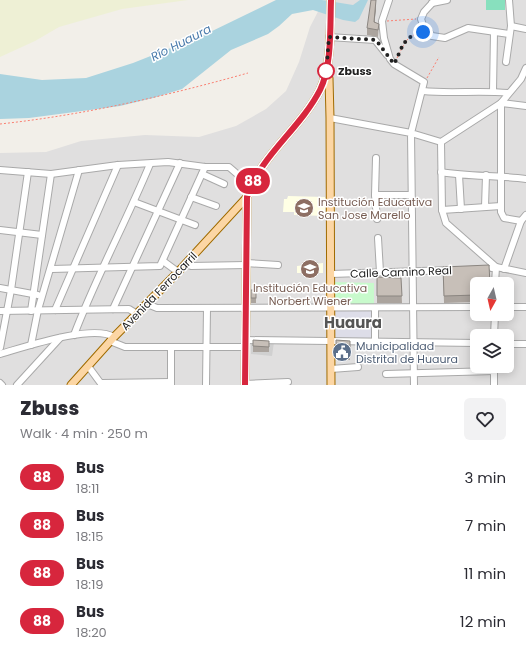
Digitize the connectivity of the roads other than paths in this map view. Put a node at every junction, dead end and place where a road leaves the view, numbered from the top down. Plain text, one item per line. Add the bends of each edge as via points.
1 (331, 0) edge
2 (388, 0) edge
3 (447, 0) edge
4 (509, 0) edge
5 (433, 2) edge
6 (511, 26) junction
7 (526, 29) edge
8 (494, 32) junction
9 (330, 34) junction
10 (509, 34) junction
11 (392, 62) junction
12 (506, 62) dead end
13 (526, 68) edge
14 (326, 75) junction
15 (523, 78) edge
16 (423, 90) junction
17 (494, 91) junction
18 (508, 93) junction
19 (501, 103) junction
20 (526, 106) edge
21 (330, 118) junction
22 (411, 133) junction
23 (441, 142) junction
24 (376, 158) dead end
25 (180, 163) junction
26 (150, 164) junction
27 (118, 165) junction
28 (205, 167) junction
29 (0, 170) edge
30 (79, 170) junction
31 (28, 172) junction
32 (441, 172) junction
33 (51, 174) junction
34 (202, 174) junction
35 (460, 175) junction
36 (486, 175) junction
37 (501, 175) junction
38 (526, 179) edge
39 (224, 184) dead end
40 (250, 186) junction
41 (375, 195) junction
42 (410, 195) junction
43 (191, 197) junction
44 (247, 197) junction
45 (134, 202) junction
46 (216, 206) dead end
47 (501, 206) junction
48 (485, 207) junction
49 (461, 209) junction
50 (442, 210) junction
51 (158, 211) junction
52 (526, 215) edge
53 (377, 219) dead end
54 (181, 220) junction
55 (521, 221) junction
56 (196, 225) dead end
57 (0, 230) edge
58 (19, 232) junction
59 (42, 235) junction
60 (378, 238) dead end
61 (163, 260) junction
62 (185, 264) junction
63 (246, 264) junction
64 (278, 265) dead end
65 (103, 267) junction
66 (132, 267) junction
67 (496, 267) junction
68 (52, 268) junction
69 (72, 268) junction
70 (483, 269) edge
71 (504, 269) junction
72 (459, 270) edge
73 (178, 272) junction
74 (380, 272) junction
75 (412, 272) junction
76 (526, 273) edge
77 (331, 274) junction
78 (495, 277) edge
79 (0, 288) edge
80 (11, 290) junction
81 (34, 294) junction
82 (43, 296) junction
83 (147, 304) junction
84 (470, 307) edge
85 (514, 307) edge
86 (526, 307) edge
87 (207, 308) junction
88 (246, 308) junction
89 (331, 308) junction
90 (375, 308) junction
91 (413, 308) junction
92 (84, 309) junction
93 (113, 309) junction
94 (38, 310) junction
95 (56, 310) junction
96 (3, 311) edge
97 (31, 311) junction
98 (137, 314) junction
99 (74, 335) junction
100 (60, 338) junction
101 (112, 339) junction
102 (331, 341) junction
103 (375, 342) junction
104 (413, 342) junction
105 (245, 343) junction
106 (470, 343) edge
107 (514, 344) edge
108 (526, 344) edge
109 (31, 345) junction
110 (171, 347) junction
111 (206, 347) junction
112 (0, 348) edge
113 (0, 354) edge
114 (88, 366) junction
115 (358, 367) dead end
116 (331, 369) junction
117 (470, 370) edge
118 (414, 372) junction
119 (494, 373) edge
120 (386, 374) dead end
121 (288, 382) dead end
122 (0, 383) edge
123 (102, 384) edge
124 (136, 384) edge
125 (171, 384) edge
126 (245, 384) edge
127 (2, 385) edge
128 (17, 385) edge
129 (71, 385) edge
130 (206, 385) edge
131 (331, 385) edge
132 (414, 385) edge
133 (494, 385) edge

1 - 9 main road
2 - 11 street via 382,21 384,38
3 - 5 street
4 - 6 street
5 - 8 street via 421,19 432,36 445,38 468,28
6 - 7 street
6 - 10 street
8 - 10 street
8 - 17 street
9 - 11 street via 376,40
9 - 14 main road
10 - 12 street
11 - 16 street via 424,82
13 - 15 street
14 - 21 main road via 329,78
14 - 40 main road via 309,109 258,172
15 - 18 street
16 - 17 street
16 - 22 street
17 - 18 street
18 - 19 street
19 - 20 street
19 - 23 street
19 - 37 street
21 - 22 street
21 - 77 main road
22 - 23 street
22 - 42 street
23 - 32 street
24 - 41 street
25 - 26 street
25 - 28 street
25 - 51 street
26 - 27 street
26 - 45 street
27 - 30 street
27 - 69 street
28 - 34 street
28 - 40 street via 229,168
29 - 31 street
30 - 33 street
30 - 68 street
31 - 33 street
31 - 58 street
32 - 35 street
32 - 50 street
33 - 59 street
34 - 39 street
34 - 43 street
35 - 36 street
35 - 49 street
36 - 37 street
36 - 48 street
37 - 38 street
37 - 47 street
40 - 44 main road
41 - 42 street
41 - 53 street
42 - 75 street
43 - 46 street
43 - 54 street
44 - 62 main road, Avenida Ferrocarril
44 - 63 main road
45 - 51 street
45 - 65 street
47 - 48 street
47 - 55 street via 504,218
48 - 49 street
49 - 50 street
50 - 67 street via 446,223
51 - 54 street
51 - 66 street
52 - 55 street
54 - 56 street
54 - 61 street
55 - 71 street
57 - 58 street
58 - 59 street
58 - 80 street
59 - 81 street
60 - 74 street
61 - 66 street via 158,266
61 - 73 street
62 - 63 street
62 - 73 main road, Avenida Ferrocarril
63 - 64 street
63 - 88 main road
65 - 66 street
65 - 69 street
65 - 92 street
66 - 93 street
67 - 70 street
67 - 71 street
67 - 78 street
68 - 69 street
68 - 82 street
69 - 95 street
71 - 76 street
72 - 75 street, Calle Camino Real
73 - 83 main road, Avenida Ferrocarril
74 - 75 street, Calle Camino Real
74 - 77 street, Calle Camino Real
75 - 91 street
77 - 89 main road
79 - 80 street
80 - 81 street
80 - 96 street
81 - 82 street
81 - 97 street
82 - 94 street
83 - 87 street via 157,308
83 - 98 main road, Avenida Ferrocarril
84 - 91 street
85 - 86 street
87 - 88 street
87 - 111 street
88 - 89 street
88 - 105 main road
89 - 90 street
89 - 102 main road
90 - 91 street
90 - 103 street
91 - 104 street
92 - 93 street
92 - 95 street
92 - 99 street
93 - 98 street via 129,310
94 - 95 street
94 - 97 street
94 - 109 street
96 - 97 street
96 - 112 street
98 - 101 main road, Avenida Ferrocarril
99 - 100 street
99 - 101 street via 101,332 107,333
100 - 109 street
100 - 128 street
101 - 110 street via 125,347
101 - 114 main road, Avenida Ferrocarril
102 - 103 street
102 - 105 street
102 - 116 main road
103 - 104 street
104 - 106 street
104 - 118 street
105 - 111 street
105 - 126 main road
107 - 108 street
109 - 113 street
110 - 111 street
110 - 125 street
111 - 130 street
114 - 123 street
114 - 129 main road, Avenida Ferrocarril
115 - 116 street
116 - 131 main road
117 - 118 street
118 - 120 street
118 - 132 street
119 - 133 street
121 - 126 street
122 - 127 street
123 - 124 street
124 - 125 street

